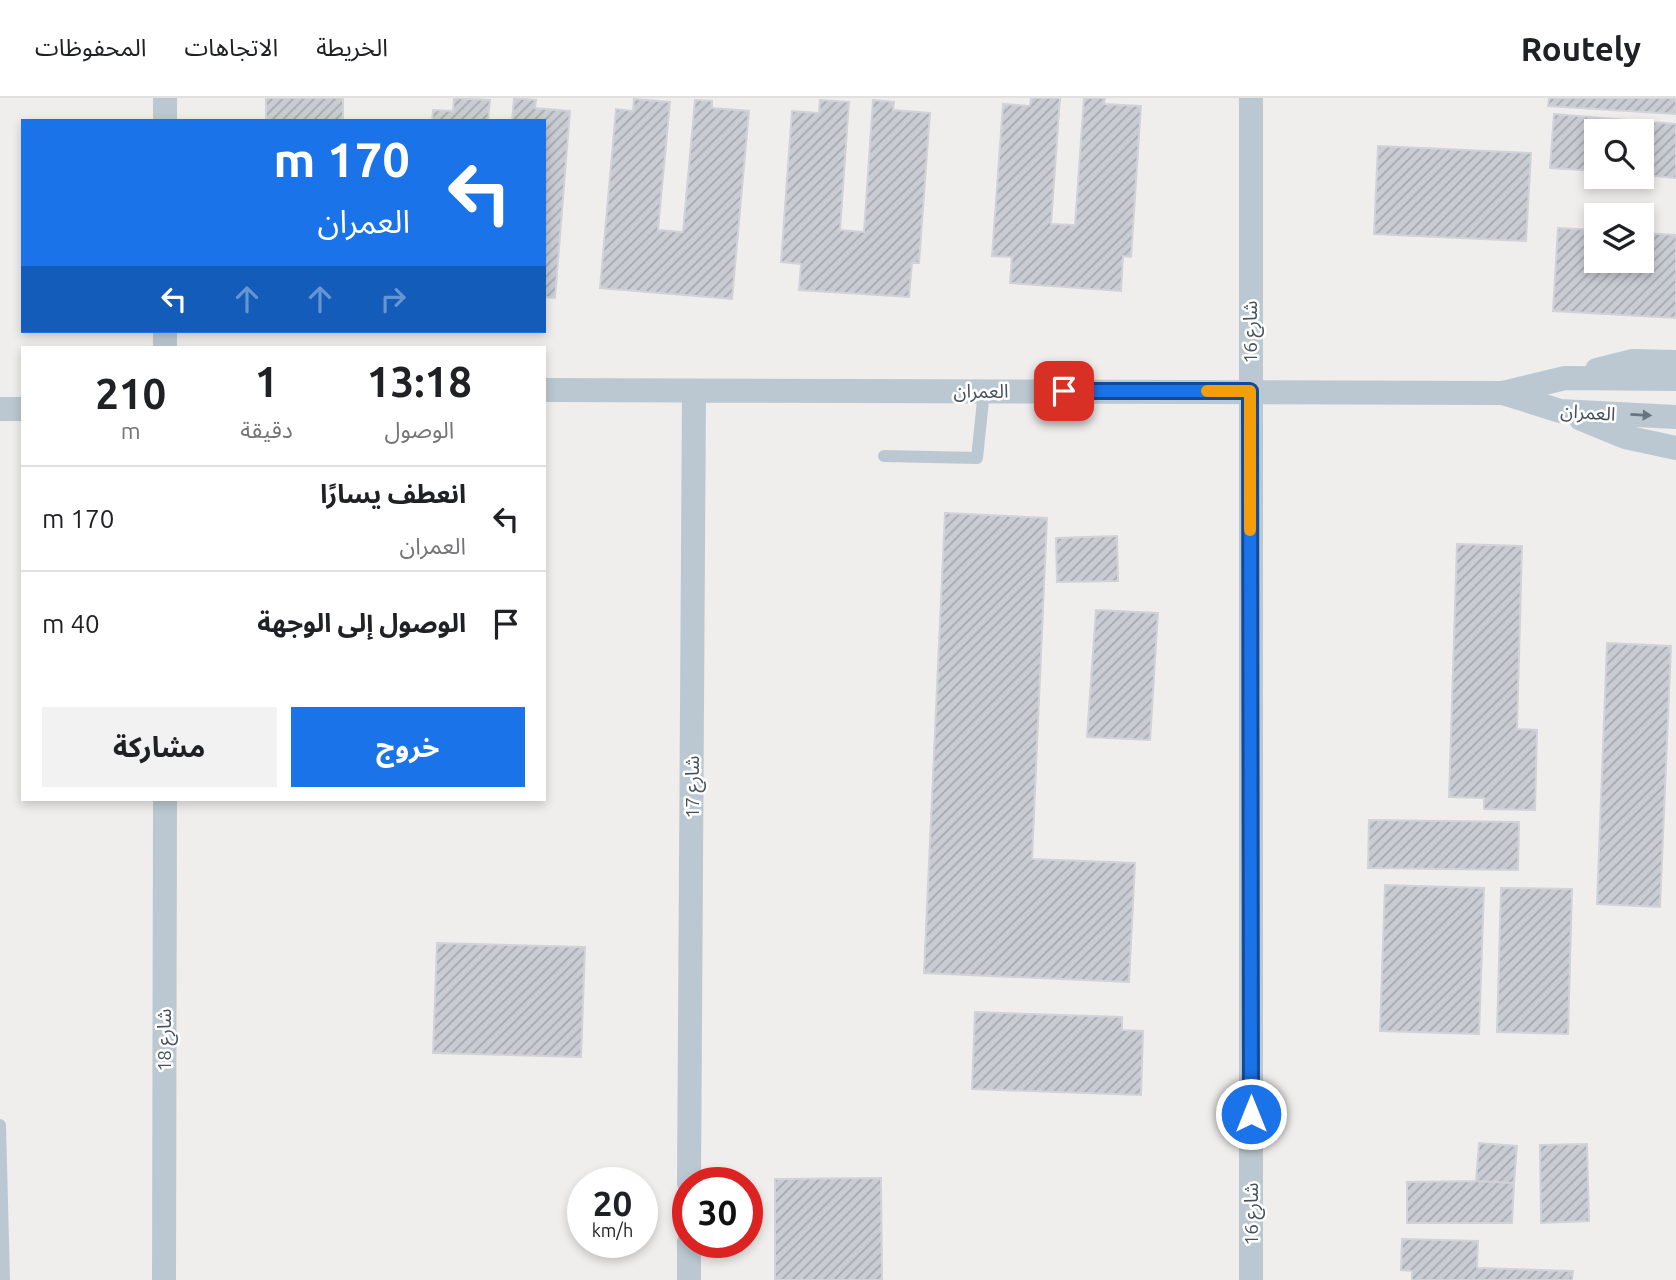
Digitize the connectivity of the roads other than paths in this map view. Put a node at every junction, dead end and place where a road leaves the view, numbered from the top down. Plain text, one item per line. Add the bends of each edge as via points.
1 (165, 98) edge
2 (1251, 98) edge
3 (165, 119) edge
4 (1676, 362) edge
5 (1565, 378) junction
6 (1676, 379) edge
7 (546, 390) edge
8 (694, 391) junction
9 (984, 391) junction
10 (1250, 391) junction
11 (1503, 393) junction
12 (0, 409) edge
13 (21, 409) edge
14 (1560, 411) junction
15 (1676, 417) edge
16 (1676, 448) edge
17 (884, 456) dead end
18 (165, 801) edge
19 (0, 1125) edge
20 (689, 1167) edge
21 (689, 1258) edge
22 (4, 1280) edge
23 (164, 1280) edge
24 (689, 1280) edge
25 (1251, 1280) edge

1 - 3 street
2 - 10 street, شارع 16
4 - 5 street via 1633,361
5 - 6 street, العمران
5 - 11 street, العمران
7 - 8 street, العمران
8 - 9 street, العمران
8 - 20 street, شارع 17
9 - 10 street, العمران
9 - 17 lane via 977,458
10 - 11 street, العمران
10 - 25 street, شارع 16
11 - 14 street, العمران
12 - 13 street
14 -> 15 street, العمران
14 - 16 street via 1625,437
18 - 23 street, شارع 18
19 - 22 lane
21 - 24 street

